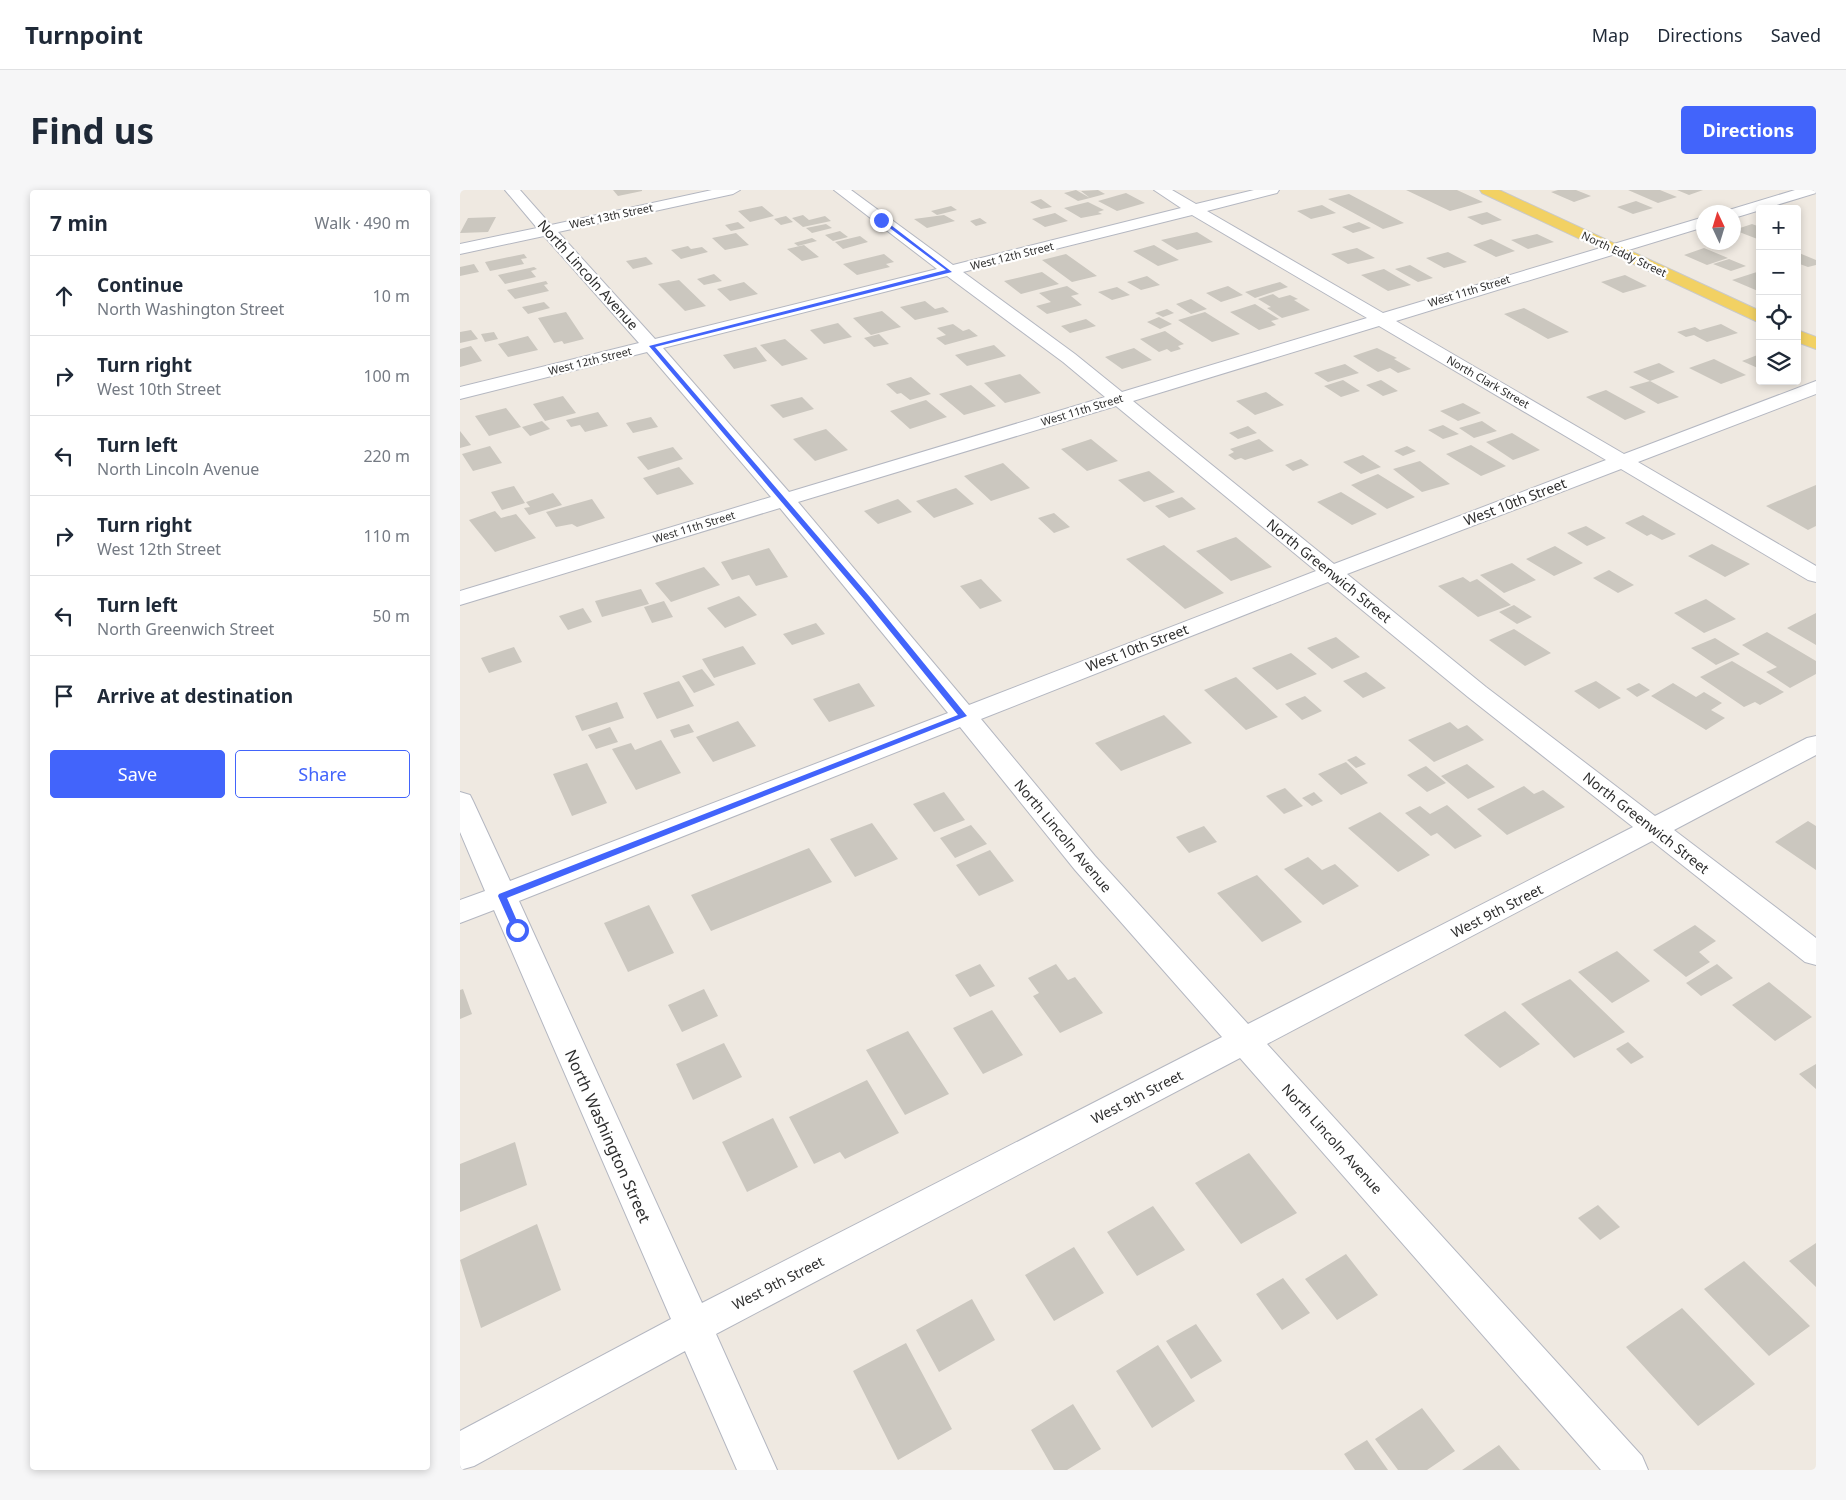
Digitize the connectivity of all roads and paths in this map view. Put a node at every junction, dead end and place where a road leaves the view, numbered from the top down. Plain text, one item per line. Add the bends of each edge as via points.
1 (512, 190) edge
2 (733, 190) edge
3 (841, 190) edge
4 (1161, 190) edge
5 (1272, 190) edge
6 (1487, 190) edge
7 (1811, 190) edge
8 (1194, 210) junction
9 (1741, 211) edge
10 (1696, 224) edge
11 (548, 230) junction
12 (460, 249) edge
13 (1613, 249) junction
14 (950, 271) junction
15 (1756, 316) edge
16 (1379, 318) junction
17 (1801, 337) edge
18 (1816, 344) edge
19 (652, 346) junction
20 (1816, 387) edge
21 (460, 392) edge
22 (1118, 399) junction
23 (1621, 460) junction
24 (784, 500) junction
25 (1331, 573) junction
26 (1816, 575) edge
27 (460, 598) edge
28 (963, 716) junction
29 (1816, 744) edge
30 (460, 801) edge
31 (1655, 829) junction
32 (502, 896) junction
33 (460, 912) edge
34 (1816, 954) edge
35 (1245, 1042) junction
36 (693, 1327) junction
37 (460, 1452) edge
38 (757, 1470) edge
39 (1628, 1470) edge

1 - 11 street, North Lincoln Avenue
2 - 11 street, West 13th Street
3 - 14 street, North Greenwich Street
4 - 8 street, North Clark Street
5 - 8 street, West 12th Street
6 - 13 main road, North Eddy Street
7 - 9 street
8 - 14 street, West 12th Street
8 - 16 street, North Clark Street
10 - 13 street, West 11th Street
11 - 12 street, West 13th Street
11 - 19 street, North Lincoln Avenue
13 - 15 main road, North Eddy Street
13 - 16 street, West 11th Street
14 - 19 street, West 12th Street
14 - 22 street, North Greenwich Street via 1069,358
16 - 22 street, West 11th Street
16 - 23 street, North Clark Street
17 - 18 main road
19 - 21 street, West 12th Street
19 - 24 street, North Lincoln Avenue
20 - 23 street, West 10th Street
22 - 24 street, West 11th Street
22 - 25 street, North Greenwich Street
23 - 25 street, West 10th Street
23 - 26 street, North Clark Street
24 - 27 street, West 11th Street
24 - 28 street, North Lincoln Avenue
25 - 28 street, West 10th Street
25 - 31 street, North Greenwich Street via 1477,692
28 - 32 street, West 10th Street
28 - 35 street, North Lincoln Avenue via 1085,863
29 - 31 street, West 9th Street
30 - 32 street, North Washington Street
31 - 34 street, North Greenwich Street
31 - 35 street, West 9th Street
32 - 33 street, West 10th Street
32 - 36 street, North Washington Street
35 - 36 street, West 9th Street
35 - 39 street, North Lincoln Avenue
36 - 37 street, West 9th Street
36 - 38 street, North Washington Street

